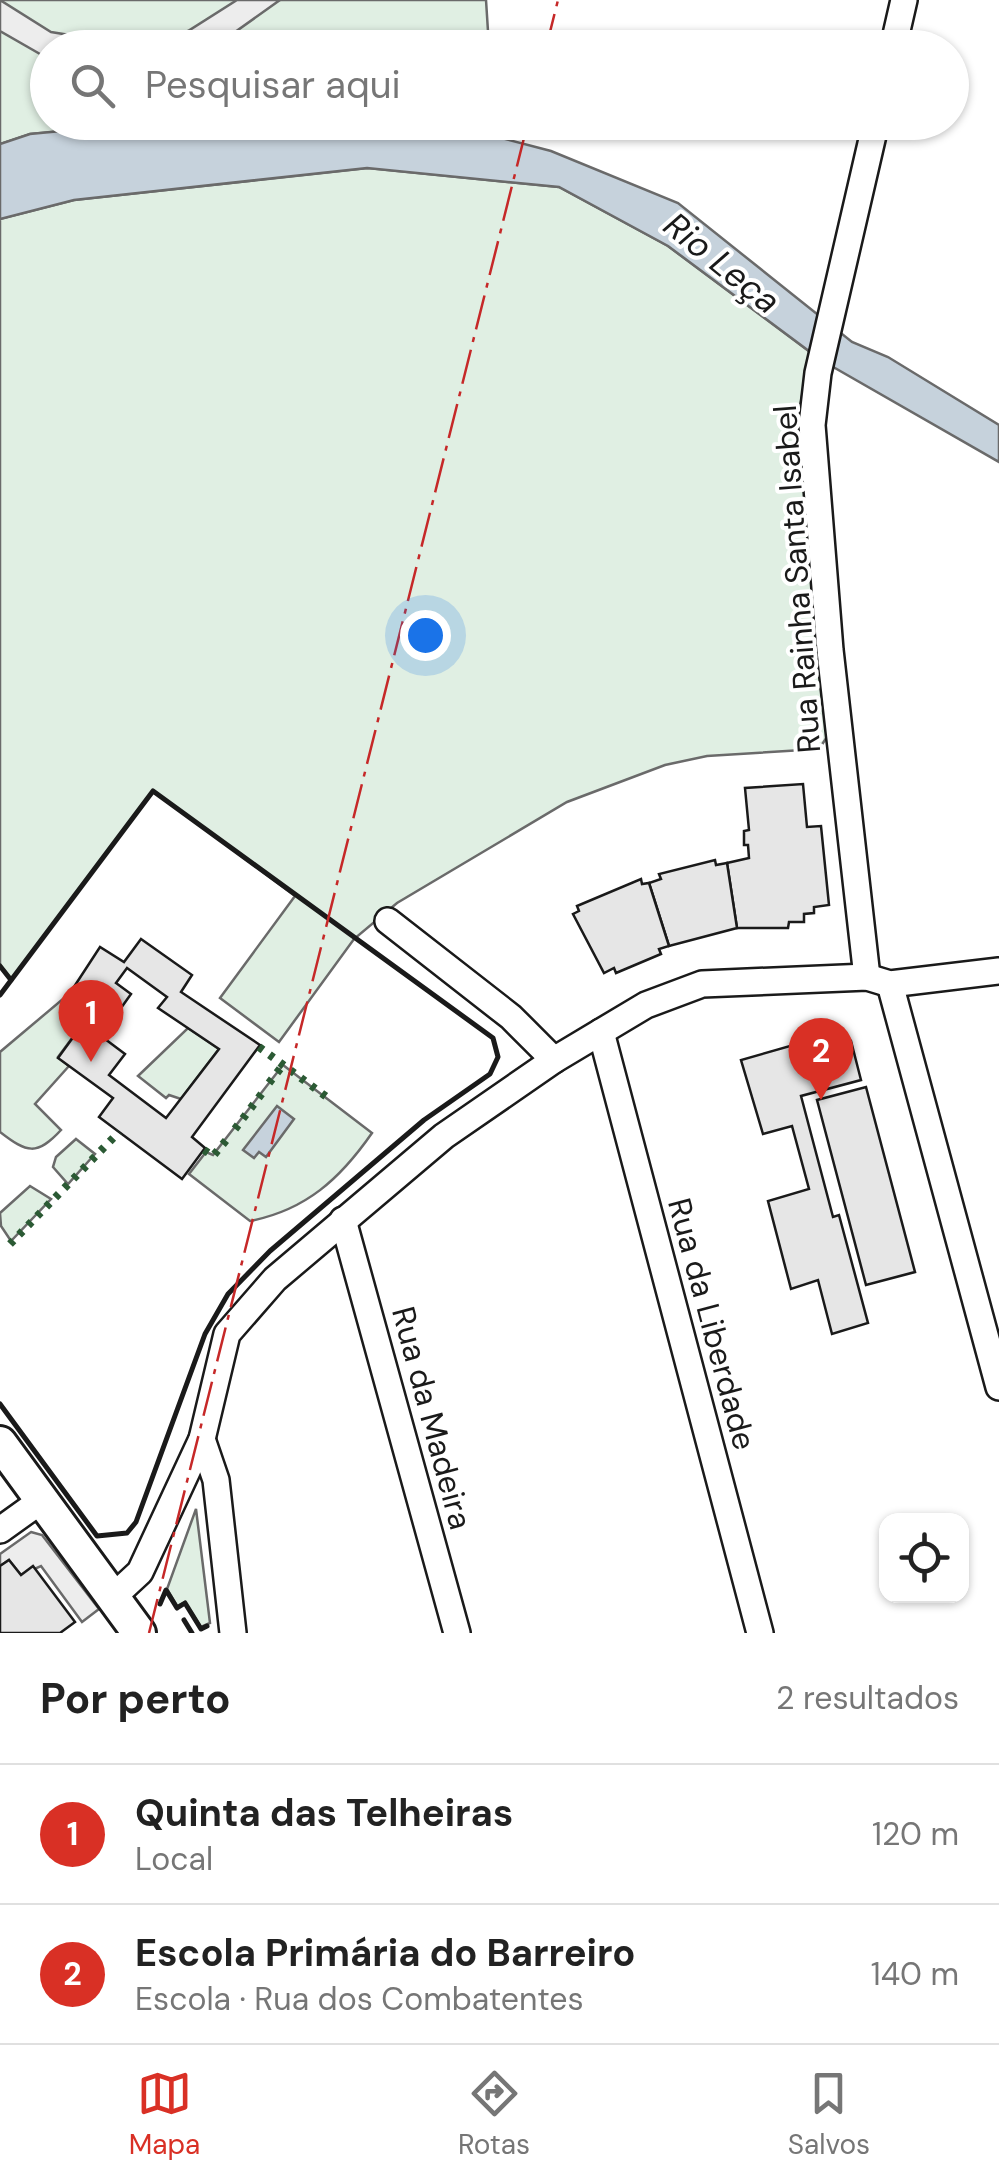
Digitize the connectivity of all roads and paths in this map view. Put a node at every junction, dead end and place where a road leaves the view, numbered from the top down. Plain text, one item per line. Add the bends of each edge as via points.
1 (904, 0) edge
2 (897, 30) edge
3 (872, 140) edge
4 (388, 921) dead end
5 (999, 970) edge
6 (878, 981) junction
7 (601, 1032) junction
8 (554, 1060) junction
9 (343, 1220) junction
10 (999, 1387) edge
11 (202, 1439) junction
12 (0, 1443) edge
13 (42, 1500) junction
14 (0, 1530) edge
15 (113, 1596) junction
16 (139, 1633) edge
17 (233, 1633) edge
18 (457, 1633) edge
19 (760, 1633) edge

1 - 2 street
3 - 6 street, Rua Rainha Santa Isabel via 818,373 813,444 830,650
4 - 8 street via 511,1016
5 - 6 street
6 - 7 street via 702,984 646,1005
6 - 10 street, Rua Rainha Santa Isabel
7 - 8 street
7 - 19 street, Rua da Liberdade
8 - 9 street via 444,1136
9 - 11 street via 275,1279 227,1334
9 - 18 street, Rua da Madeira
11 - 15 street via 140,1572
11 - 17 street via 216,1480
12 - 13 street
13 - 14 street
13 - 15 street
15 - 16 street

